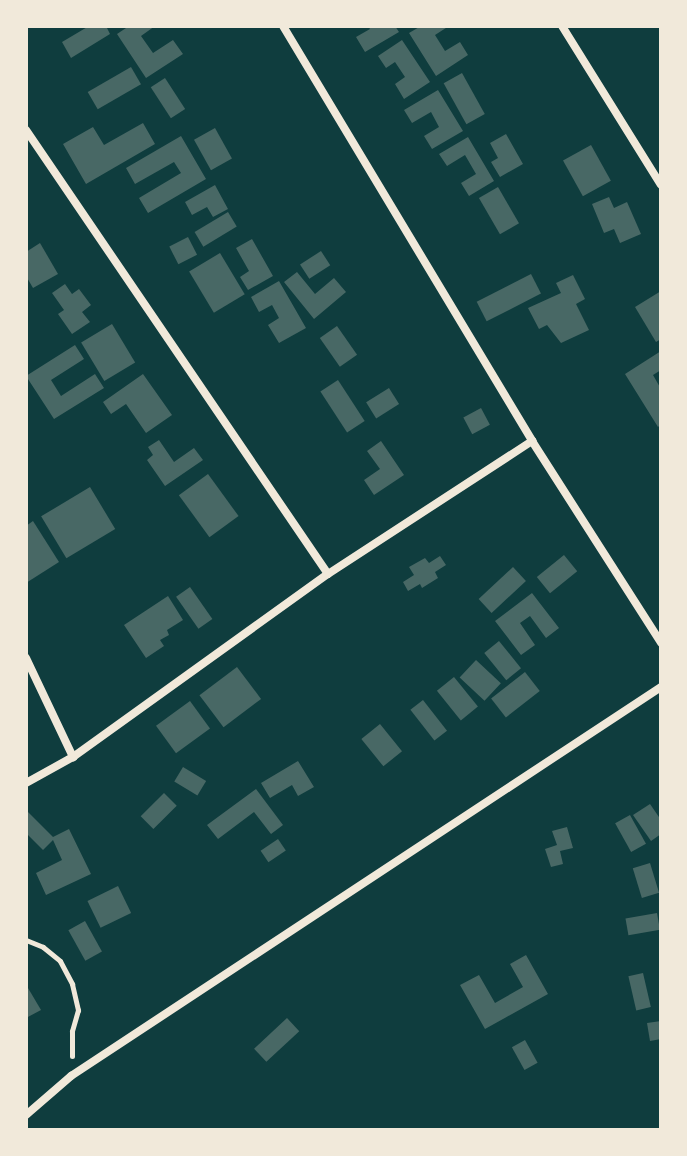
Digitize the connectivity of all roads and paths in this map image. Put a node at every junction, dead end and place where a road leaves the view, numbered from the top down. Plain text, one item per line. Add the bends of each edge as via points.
1 (283, 26) edge
2 (562, 26) edge
3 (26, 130) edge
4 (661, 185) edge
5 (532, 441) junction
6 (328, 574) junction
7 (661, 643) edge
8 (26, 658) edge
9 (661, 687) edge
10 (73, 757) junction
11 (26, 783) edge
12 (26, 940) edge
13 (71, 1076) junction
14 (26, 1115) edge

1 - 5 street
2 - 4 street
3 - 6 street
5 - 6 street
5 - 7 street
6 - 10 street
8 - 10 street
9 - 13 street
10 - 11 street
12 - 13 path via 60,961 72,984 78,1010
13 - 14 street

